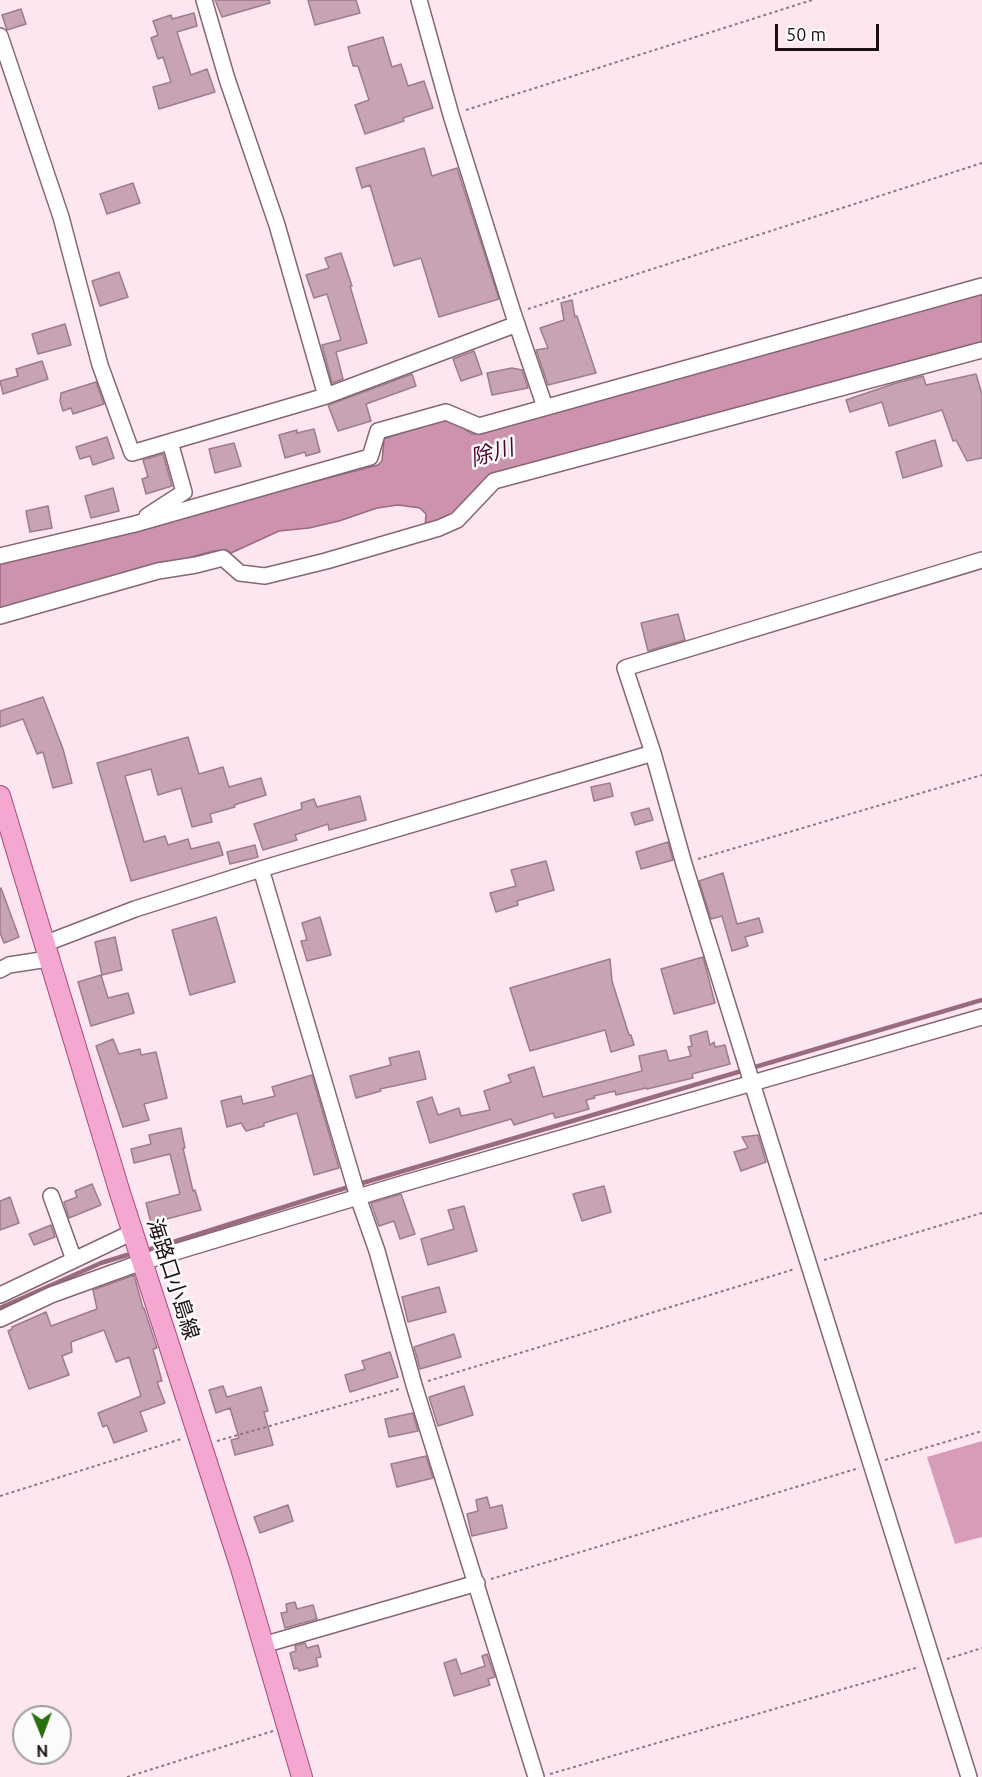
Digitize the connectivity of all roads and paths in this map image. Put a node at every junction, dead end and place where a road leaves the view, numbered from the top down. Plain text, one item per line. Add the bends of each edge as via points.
1 (204, 0) edge
2 (419, 0) edge
3 (812, 0) edge
4 (0, 36) edge
5 (452, 115) junction
6 (982, 163) edge
7 (982, 286) edge
8 (515, 319) junction
9 (982, 350) edge
10 (326, 396) junction
11 (545, 407) junction
12 (170, 442) junction
13 (135, 524) junction
14 (0, 556) edge
15 (982, 560) edge
16 (0, 616) edge
17 (653, 753) junction
18 (982, 775) edge
19 (0, 796) edge
20 (684, 864) junction
21 (261, 869) junction
22 (46, 951) junction
23 (0, 970) edge
24 (982, 1017) edge
25 (752, 1083) junction
26 (51, 1196) dead end
27 (358, 1197) junction
28 (982, 1213) edge
29 (133, 1232) junction
30 (74, 1260) junction
31 (142, 1262) junction
32 (808, 1265) junction
33 (0, 1295) edge
34 (0, 1319) edge
35 (414, 1385) junction
36 (982, 1431) edge
37 (200, 1440) junction
38 (870, 1465) junction
39 (0, 1496) edge
40 (477, 1583) junction
41 (263, 1645) junction
42 (982, 1648) edge
43 (933, 1663) junction
44 (287, 1727) junction
45 (543, 1775) edge
46 (127, 1777) edge
47 (302, 1777) edge
48 (969, 1777) edge

1 - 10 street via 278,225
2 - 5 street
3 - 5 path
4 - 12 street via 61,218 100,364 132,453
5 - 8 street
6 - 8 path
7 - 11 street
8 - 10 street
8 - 11 street
9 - 16 street via 494,482 457,520 326,561 265,576 240,573 223,558
10 - 12 street
11 - 13 street via 479,426 446,412 378,431 370,457
12 - 13 street via 184,492
13 - 14 street
15 - 17 street via 625,668
17 - 20 street
17 - 21 street
18 - 20 path
19 - 22 main road, 海路口小島線
20 - 25 street
21 - 22 street via 135,909
21 - 27 street
22 - 23 street
22 - 29 main road, 海路口小島線
24 - 25 street
25 - 27 street
25 - 32 street
26 - 30 street
27 - 31 street
27 - 35 street
28 - 32 path
29 - 30 street
29 - 31 main road, 海路口小島線
30 - 33 street
31 - 34 street via 51,1295
31 - 37 main road, 海路口小島線
32 - 35 path
32 - 38 street
35 - 37 path
35 - 40 street
36 - 38 path
37 - 39 path
37 - 41 main road, 海路口小島線
38 - 40 path
38 - 43 street
40 - 41 street
40 - 45 street
41 - 44 main road, 海路口小島線
42 - 43 path
43 - 45 path
43 - 48 street
44 - 46 path
44 - 47 main road, 海路口小島線

